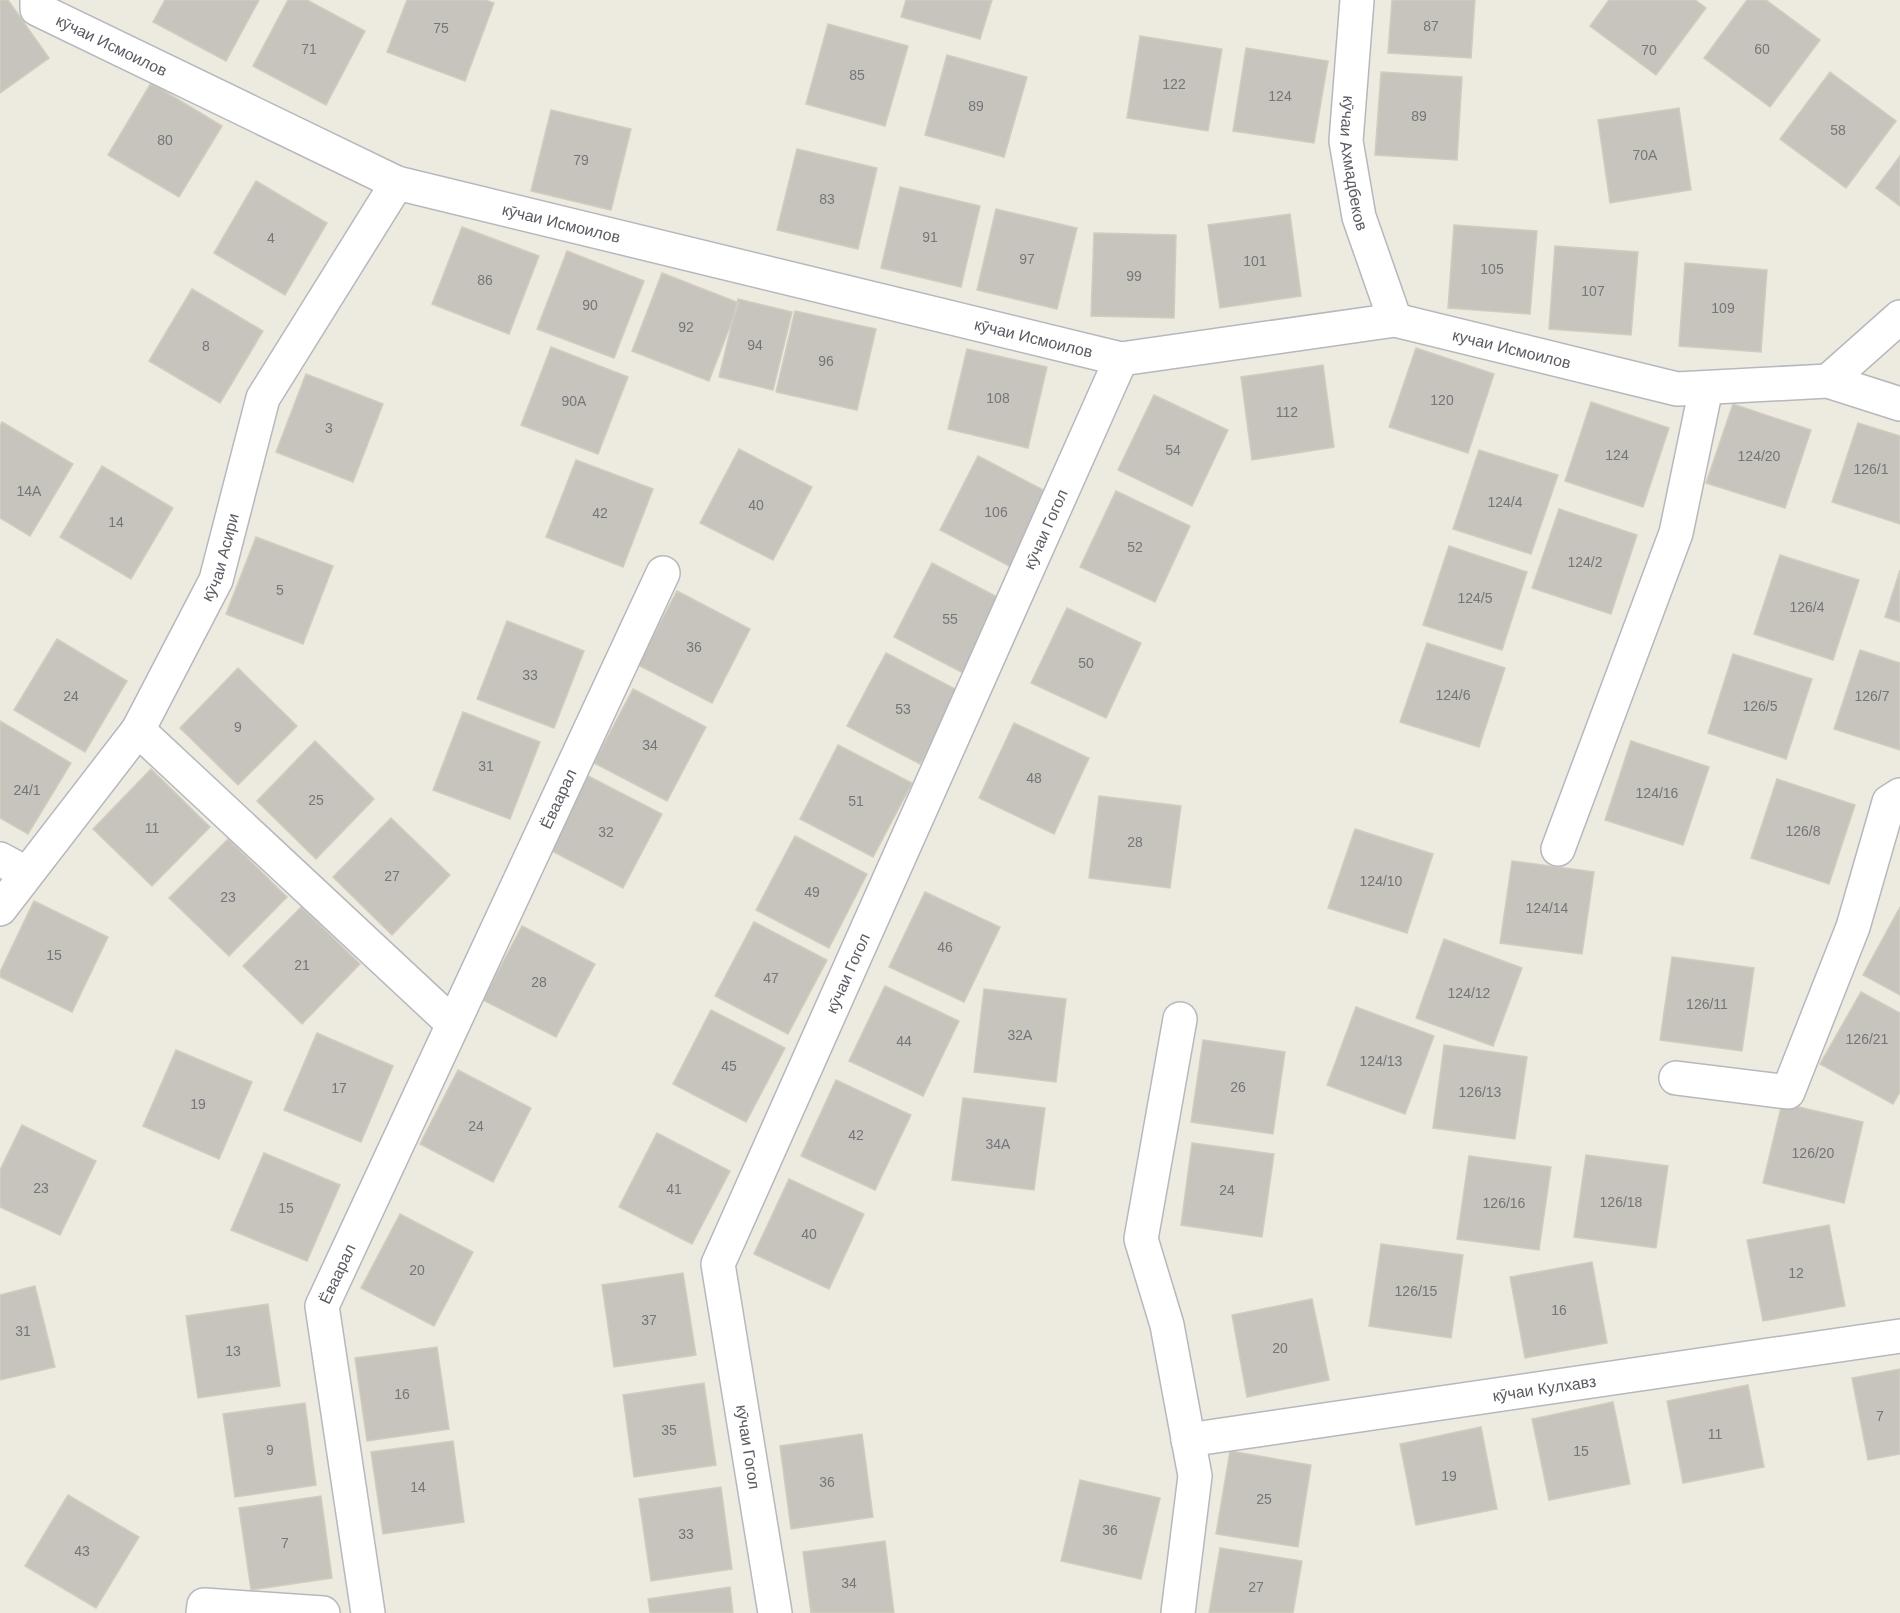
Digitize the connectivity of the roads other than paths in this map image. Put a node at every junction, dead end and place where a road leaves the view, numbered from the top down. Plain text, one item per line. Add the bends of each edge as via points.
1 (37, 0) edge
2 (1358, 0) edge
3 (397, 183) junction
4 (1900, 317) edge
5 (1395, 320) junction
6 (1121, 359) junction
7 (1828, 381) junction
8 (1706, 388) junction
9 (1900, 404) edge
10 (663, 573) dead end
11 (138, 730) junction
12 (1900, 795) edge
13 (1558, 849) dead end
14 (13, 866) edge
15 (0, 909) edge
16 (1180, 1019) dead end
17 (452, 1023) junction
18 (1676, 1078) dead end
19 (1900, 1336) edge
20 (1188, 1440) junction
21 (203, 1613) edge
22 (323, 1613) edge
23 (368, 1613) edge
24 (775, 1613) edge
25 (1178, 1613) edge

1 - 3 street, кӯчаи Исмоилов via 37,9
2 - 5 street, кӯчаи Ахмадбеков via 1346,141 1359,217
3 - 6 street, кӯчаи Исмоилов
3 - 11 street, кӯчаи Асири via 263,398 216,580
4 - 7 street
5 - 6 street, кучаи Исмоилов
5 - 8 street, кучаи Исмоилов via 1677,389
6 - 24 street, кӯчаи Гогол via 718,1264
7 - 8 street, кучаи Исмоилов
7 - 9 street, кучаи Исмоилов
8 - 13 street via 1676,533
10 - 17 street, Ёваарал
11 - 14 street, кӯчаи Асири
11 - 17 street
12 - 18 street via 1888,802 1853,927 1788,1092
14 - 15 street, кӯчаи Асири
16 - 20 street via 1141,1239 1167,1324
17 - 23 street, Ёваарал via 322,1306
19 - 20 street, кӯчаи Кулхавз
20 - 25 street via 1195,1476
21 - 22 street via 204,1605

